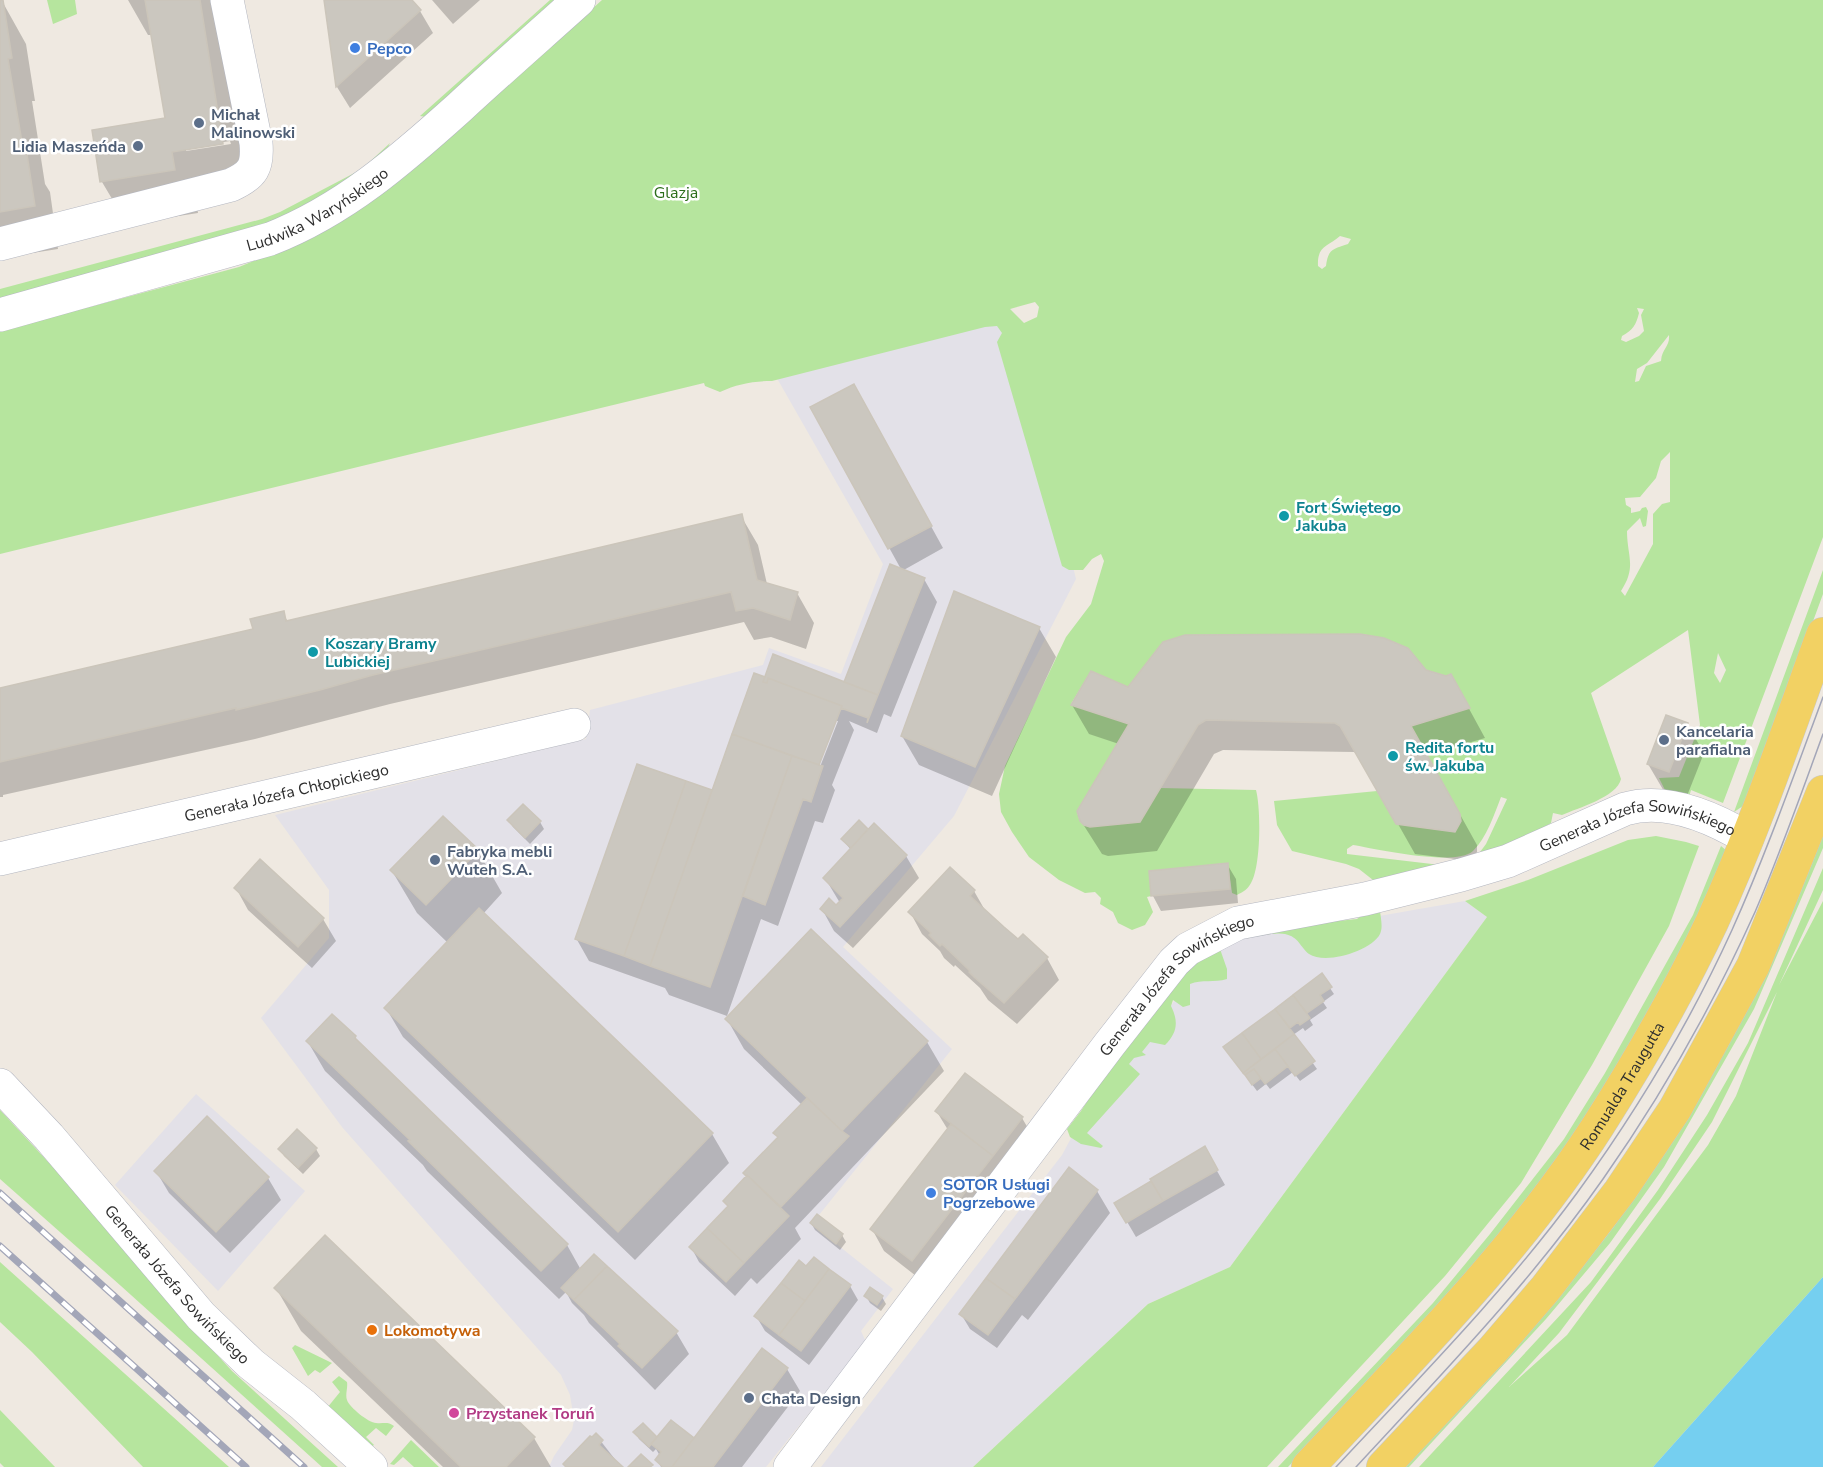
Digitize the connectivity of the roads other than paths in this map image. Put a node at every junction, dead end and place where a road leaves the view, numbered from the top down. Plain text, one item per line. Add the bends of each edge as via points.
1 (227, 0) edge
2 (579, 0) edge
3 (0, 244) edge
4 (0, 315) edge
5 (1823, 634) edge
6 (574, 725) dead end
7 (1823, 792) edge
8 (1748, 838) junction
9 (0, 859) edge
10 (0, 1085) edge
11 (371, 1467) edge
12 (790, 1467) edge
13 (1308, 1467) edge
14 (1383, 1467) edge

1 - 3 street via 256,144 256,162 250,174 231,185
2 - 4 street, Ludwika Waryńskiego via 356,194 333,209 270,239
5 - 8 main road, Romualda Traugutta
6 - 9 street, Generała Józefa Chłopickiego
7 - 14 main road via 1753,966 1675,1109 1620,1191 1546,1288
8 - 12 street, Generała Józefa Sowińskiego via 1725,825 1679,809 1637,805 1508,861 1386,894 1239,923 1188,949 1109,1045
8 - 13 main road, Romualda Traugutta via 1712,922 1672,1000 1591,1136 1510,1245
10 - 11 street, Generała Józefa Sowińskiego via 201,1316

